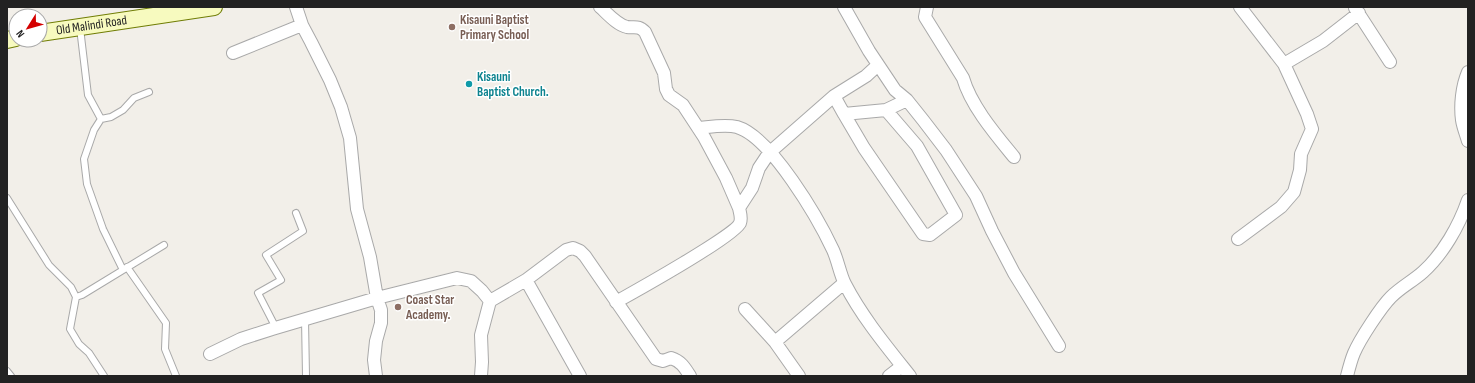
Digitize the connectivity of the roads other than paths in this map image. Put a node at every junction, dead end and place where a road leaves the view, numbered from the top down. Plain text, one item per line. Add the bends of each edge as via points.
1 (214, 7) edge
2 (296, 7) edge
3 (600, 7) edge
4 (844, 7) edge
5 (927, 7) edge
6 (1240, 7) edge
7 (1356, 10) edge
8 (302, 25) junction
9 (80, 26) junction
10 (48, 32) edge
11 (233, 53) dead end
12 (1390, 62) dead end
13 (1284, 64) junction
14 (878, 65) junction
15 (1468, 72) edge
16 (149, 92) dead end
17 (834, 96) junction
18 (907, 100) junction
19 (886, 110) junction
20 (844, 114) junction
21 (101, 119) junction
22 (698, 128) junction
23 (1468, 141) edge
24 (769, 152) junction
25 (1014, 157) dead end
26 (7, 198) edge
27 (1468, 200) edge
28 (739, 208) junction
29 (296, 213) dead end
30 (1238, 239) dead end
31 (164, 245) dead end
32 (125, 268) junction
33 (526, 280) junction
34 (844, 283) junction
35 (76, 297) junction
36 (377, 298) junction
37 (490, 301) junction
38 (616, 302) junction
39 (746, 308) dead end
40 (305, 319) junction
41 (276, 328) junction
42 (774, 342) junction
43 (1059, 346) dead end
44 (210, 354) dead end
45 (902, 366) junction
46 (7, 371) edge
47 (11, 376) edge
48 (104, 376) edge
49 (176, 376) edge
50 (306, 376) edge
51 (376, 376) edge
52 (481, 376) edge
53 (580, 376) edge
54 (690, 376) edge
55 (798, 376) edge
56 (889, 376) edge
57 (910, 376) edge
58 (1347, 376) edge

1 - 9 main road, Old Malindi Road
2 - 8 street
3 - 22 street via 625,27 642,28 664,73 669,95 683,106
4 - 14 street
5 - 25 street via 925,17 963,78 966,88 989,126
6 - 13 street
7 - 12 street
7 - 13 street via 1323,42
8 - 11 street
8 - 36 street via 330,80 350,138 357,209 370,257
9 - 10 main road, Old Malindi Road
9 - 21 lane via 88,95
13 - 30 street via 1312,129 1301,154 1294,192 1281,207
14 - 17 street via 866,76
14 - 18 street via 895,90
15 - 23 street via 1465,79 1462,120
16 - 21 lane via 134,98 123,110 111,117
17 - 20 street
17 - 24 street
18 - 19 street
18 - 43 street via 946,150 976,196 1014,273
19 - 20 street
19 - 20 street via 917,146 956,215 930,235 924,234 916,224
21 - 32 lane via 94,130 84,159 87,184 103,229
22 - 24 street via 738,128 758,140
22 - 28 street via 726,178
24 - 28 street via 759,168 752,188
24 - 34 street via 782,166 804,199 832,249
26 - 35 lane via 49,265 71,287
27 - 58 street via 1451,237 1435,259 1424,272 1391,297 1377,315 1354,352
28 - 38 street via 740,223 736,229
29 - 41 lane via 303,231 266,255 280,280 258,294
31 - 32 lane
32 - 35 lane
32 - 49 lane via 166,323 165,349
33 - 37 street
33 - 38 street via 566,250 573,248 585,256
33 - 53 street
34 - 42 street
34 - 45 street via 874,330
35 - 48 lane via 70,329
36 - 37 street via 457,278 471,281
36 - 40 street
36 - 51 street via 381,310 381,323 374,360
37 - 52 street via 481,335
38 - 54 street via 656,359 663,362 675,359
39 - 42 street
40 - 41 street
40 - 50 lane
41 - 44 street via 241,339
42 - 55 street
45 - 56 street
45 - 57 street
46 - 47 lane

